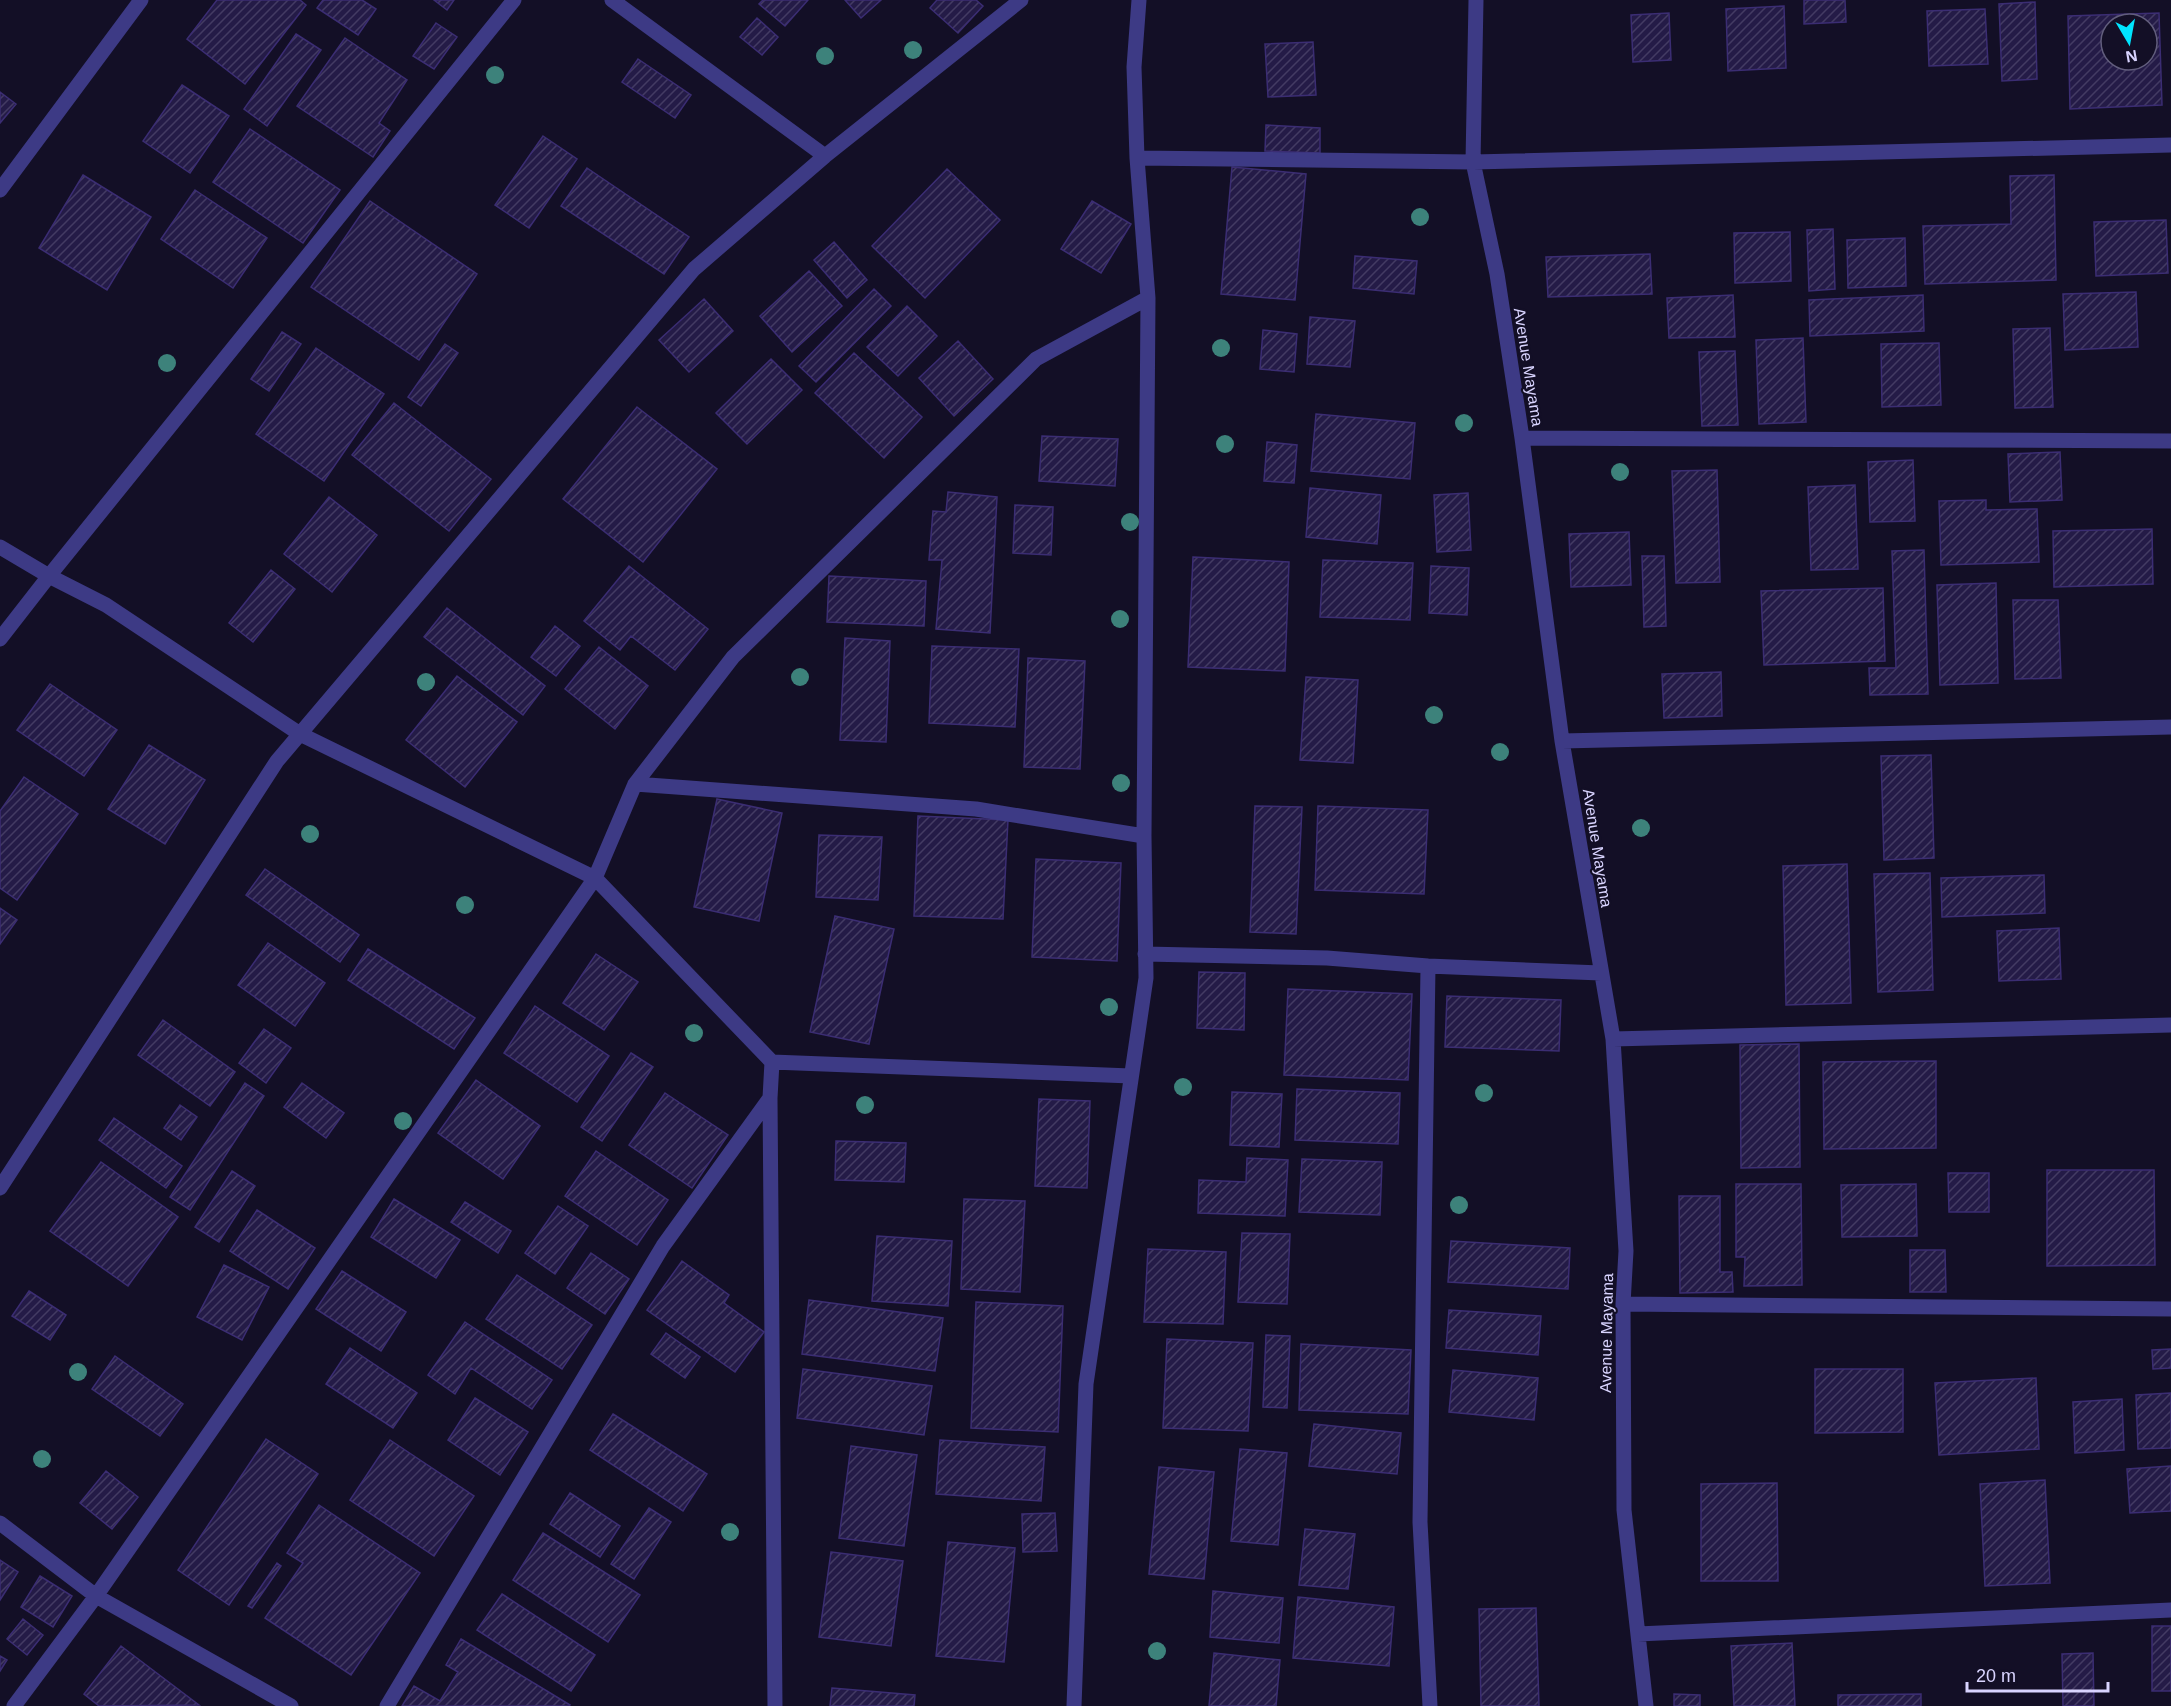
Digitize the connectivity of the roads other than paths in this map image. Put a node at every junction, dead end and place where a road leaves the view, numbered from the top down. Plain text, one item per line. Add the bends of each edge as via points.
1 (141, 0) edge
2 (514, 0) edge
3 (612, 0) edge
4 (1021, 0) edge
5 (1139, 0) edge
6 (1476, 0) edge
7 (2171, 145) edge
8 (825, 156) junction
9 (1137, 158) junction
10 (1473, 162) junction
11 (0, 190) edge
12 (1148, 298) junction
13 (1522, 438) junction
14 (2171, 441) edge
15 (0, 547) edge
16 (49, 576) junction
17 (0, 639) edge
18 (2171, 727) edge
19 (300, 734) junction
20 (1562, 741) junction
21 (635, 784) junction
22 (1144, 836) junction
23 (595, 878) junction
24 (1145, 954) junction
25 (1428, 966) junction
26 (1601, 973) junction
27 (2171, 1025) edge
28 (1612, 1039) junction
29 (772, 1062) junction
30 (1131, 1076) junction
31 (770, 1098) junction
32 (0, 1188) edge
33 (1623, 1304) junction
34 (2171, 1310) edge
35 (0, 1523) edge
36 (96, 1596) junction
37 (2171, 1610) edge
38 (1638, 1634) junction
39 (14, 1706) edge
40 (291, 1706) edge
41 (387, 1706) edge
42 (775, 1706) edge
43 (1074, 1706) edge
44 (1430, 1706) edge
45 (1646, 1706) edge

1 - 11 street
2 - 16 street
3 - 8 street
4 - 8 street
5 - 9 street via 1134,67
6 - 10 street, Avenue Mayama
7 - 10 street
8 - 19 street via 694,269
9 - 10 street
9 - 12 street
10 - 13 street, Avenue Mayama via 1497,274
12 - 21 street via 1036,359 733,657
12 - 22 street
13 - 14 street
13 - 20 street, Avenue Mayama
15 - 16 street
16 - 17 street
16 - 19 street via 106,605
18 - 20 street
19 - 23 street
19 - 32 street via 277,761
20 - 26 street, Avenue Mayama
21 - 22 street via 976,809
21 - 23 street
22 - 24 street
23 - 29 street
23 - 36 street
24 - 25 street via 1327,958
24 - 30 street via 1146,978
25 - 26 street
25 - 44 street via 1420,1522
26 - 28 street, Avenue Mayama
27 - 28 street
28 - 33 street, Avenue Mayama via 1626,1251
29 - 30 street
29 - 31 street
30 - 43 street via 1086,1384
31 - 41 street via 663,1246
31 - 42 street
33 - 34 street
33 - 38 street, Avenue Mayama via 1624,1510
35 - 36 street
36 - 39 street
36 - 40 street
37 - 38 street
38 - 45 street, Avenue Mayama

